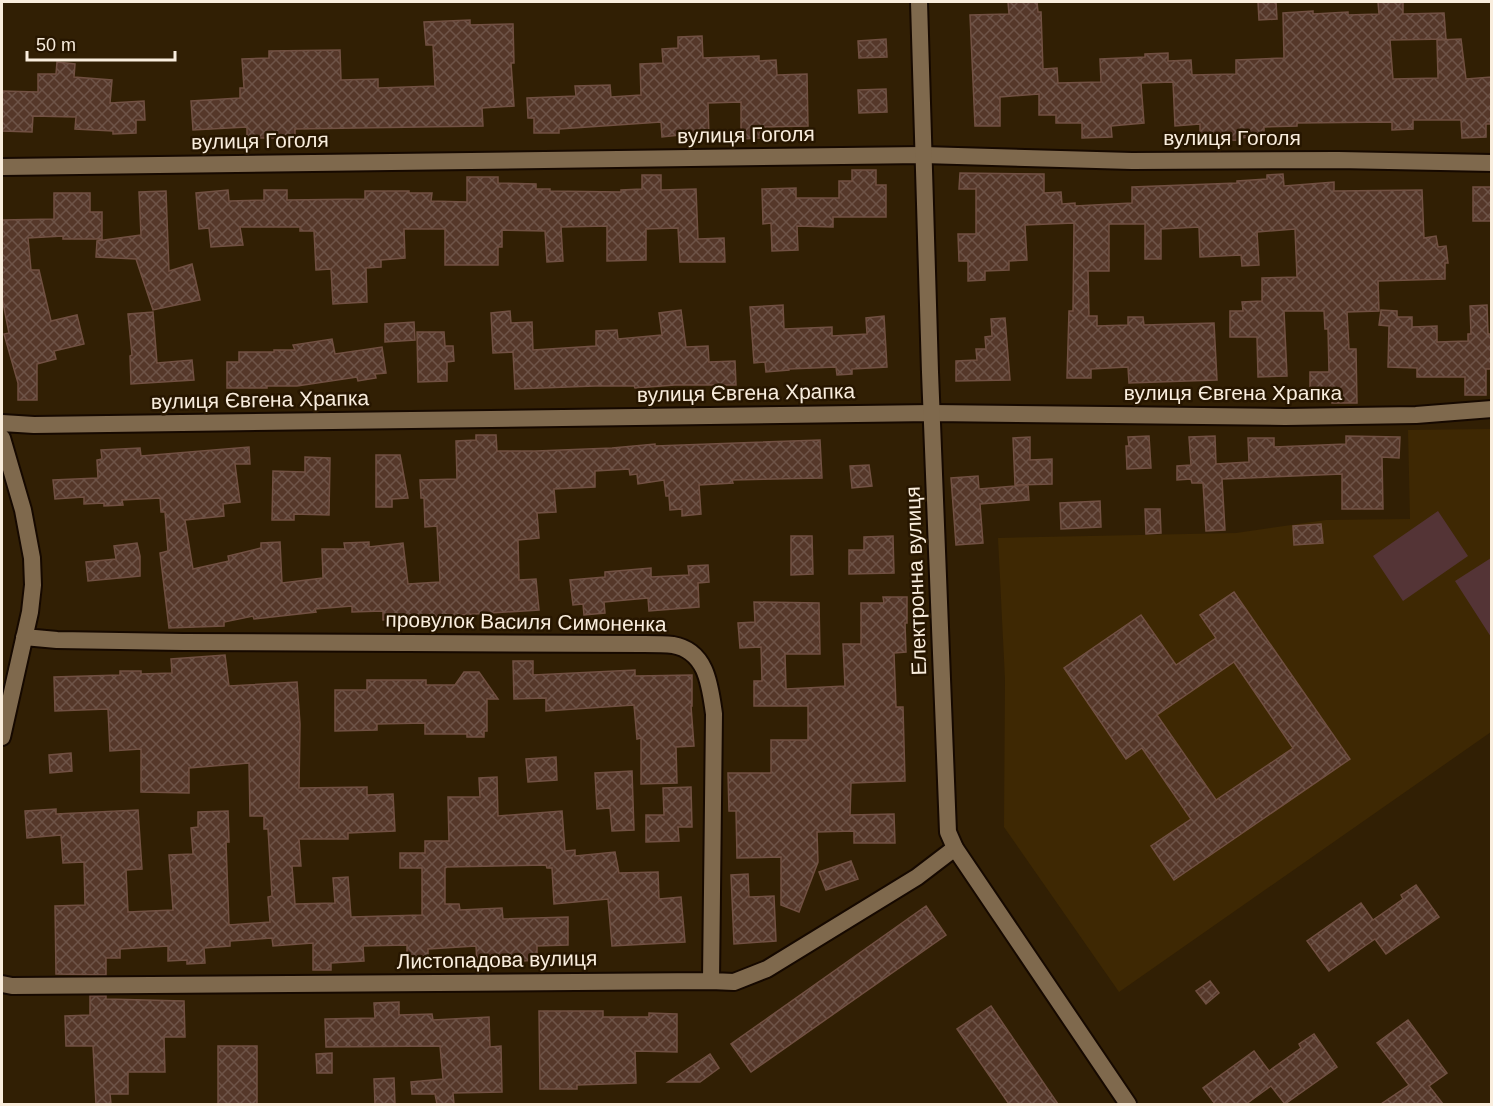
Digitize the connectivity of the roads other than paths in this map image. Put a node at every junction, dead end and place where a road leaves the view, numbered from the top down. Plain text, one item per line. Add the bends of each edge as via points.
1 (919, 2) edge
2 (923, 155) junction
3 (1491, 163) edge
4 (2, 167) edge
5 (1491, 409) edge
6 (932, 412) junction
7 (2, 423) edge
8 (2, 438) edge
9 (24, 637) junction
10 (10, 661) edge
11 (2, 737) edge
12 (955, 848) junction
13 (711, 981) junction
14 (2, 984) edge
15 (1128, 1104) edge

1 - 2 street, Електронна вулиця
2 - 3 street, вулиця Гоголя via 1132,161
2 - 4 street, вулиця Гоголя
2 - 6 street, Електронна вулиця
5 - 6 street, вулиця Євгена Храпка via 1416,415 1285,417
6 - 7 street, вулиця Євгена Храпка
6 - 12 street, Електронна вулиця via 946,812
8 - 9 street via 32,558 33,585
9 - 10 street
9 - 13 street, провулок Василя Симоненка via 183,642 644,644 674,645 688,651 701,662 714,714
10 - 11 street
12 - 13 street, Листопадова вулиця via 917,877 767,969 734,982
12 - 15 street, Електронна вулиця
13 - 14 street, Листопадова вулиця

